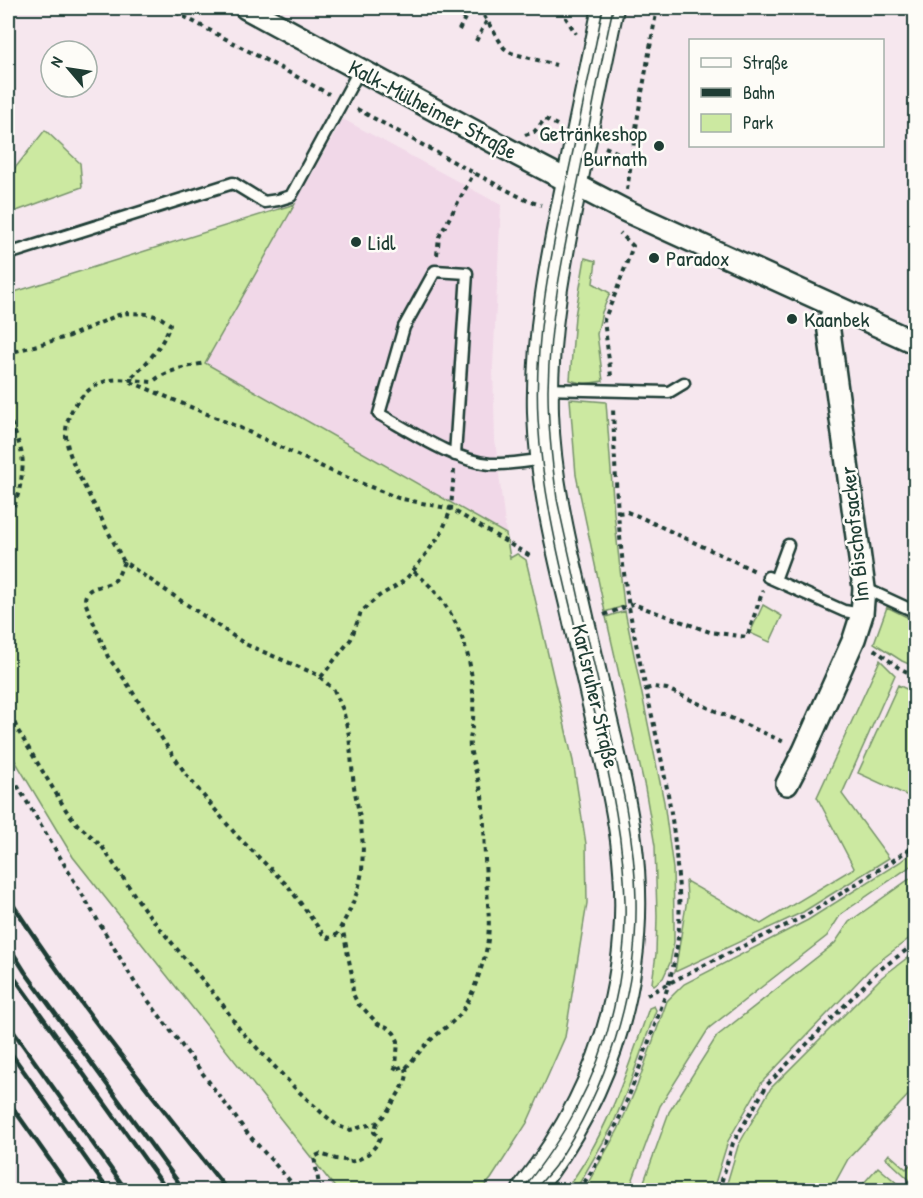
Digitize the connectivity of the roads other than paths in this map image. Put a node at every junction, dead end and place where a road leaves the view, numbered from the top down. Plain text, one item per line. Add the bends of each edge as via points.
1 (246, 8) edge
2 (608, 8) edge
3 (360, 69) junction
4 (572, 183) junction
5 (8, 254) edge
6 (836, 306) junction
7 (915, 343) edge
8 (684, 383) dead end
9 (543, 389) junction
10 (455, 455) junction
11 (546, 459) junction
12 (788, 545) dead end
13 (864, 588) junction
14 (915, 612) edge
15 (862, 614) junction
16 (787, 783) dead end
17 (528, 1191) edge

1 - 3 street, Kalk-Mülheimer Straße
2 - 4 street, Karlsruher Straße
3 - 4 street, Kalk-Mülheimer Straße
3 - 5 lane via 291,196 264,202 232,183
4 - 6 street, Kalk-Mülheimer Straße via 620,219
4 - 9 street, Karlsruher Straße via 550,298
6 - 7 street, Kalk-Mülheimer Straße
6 - 13 street, Im Bischofsacker via 828,324
8 - 9 lane via 669,392
9 - 11 street, Karlsruher Straße
10 - 10 lane via 379,414 404,327 435,271 467,273
10 - 11 lane via 493,464
11 - 17 street, Karlsruher Straße via 614,772 631,900 622,991 609,1043 581,1111
12 - 15 lane via 771,578 843,611
13 - 14 lane
13 - 15 street, Im Bischofsacker
15 - 16 street, Im Bischofsacker

